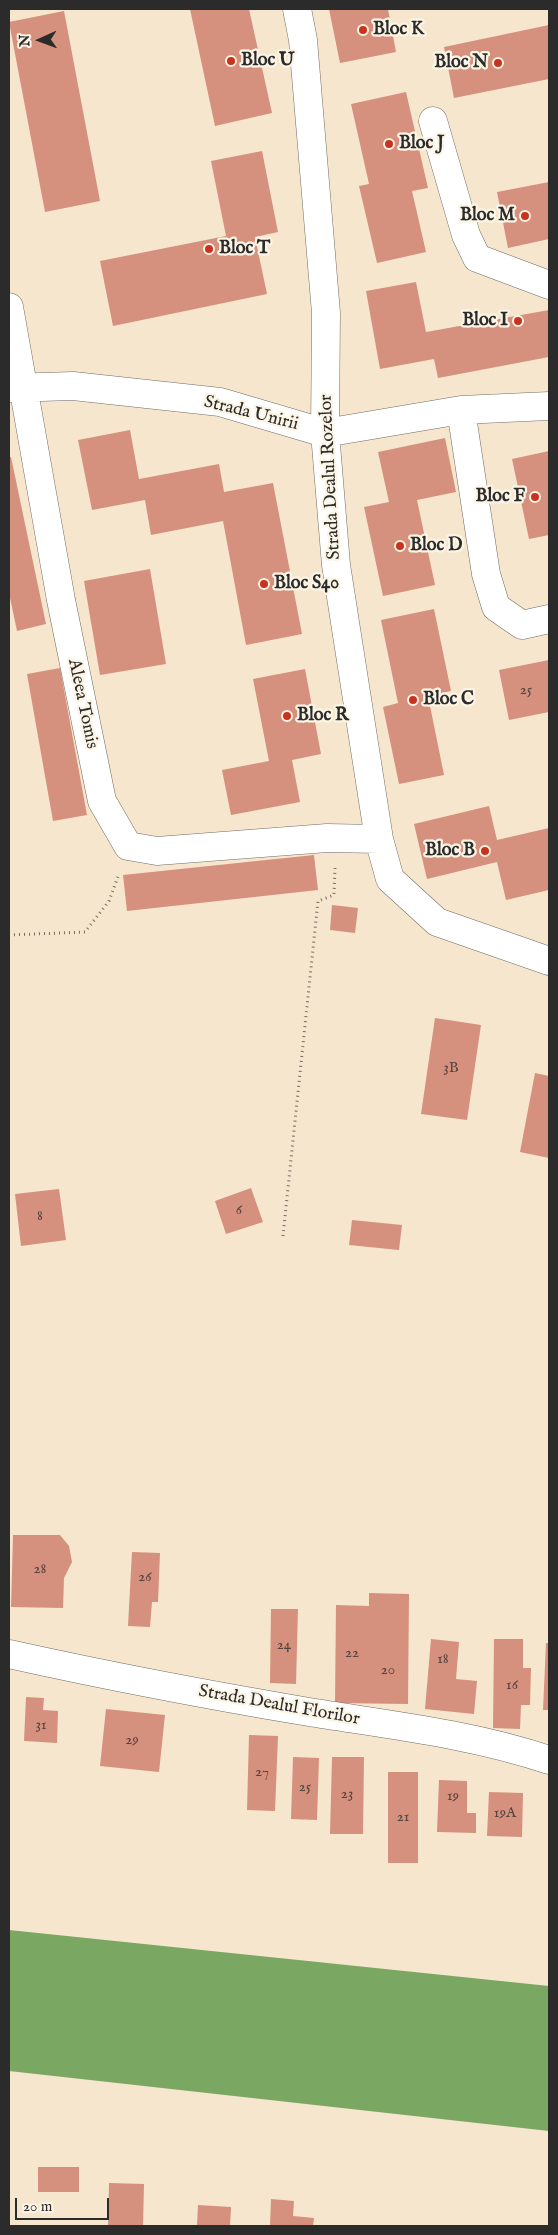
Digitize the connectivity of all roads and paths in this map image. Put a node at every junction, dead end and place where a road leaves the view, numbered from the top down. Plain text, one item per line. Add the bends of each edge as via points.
1 (297, 9) edge
2 (433, 121) dead end
3 (549, 285) edge
4 (9, 307) edge
5 (16, 387) edge
6 (549, 406) edge
7 (462, 410) junction
8 (325, 433) junction
9 (549, 619) edge
10 (332, 838) junction
11 (379, 839) junction
12 (128, 846) junction
13 (9, 935) edge
14 (549, 961) edge
15 (283, 1236) dead end
16 (9, 1654) edge
17 (549, 1760) edge

1 - 8 street, Strada Dealul Rozelor via 303,40 326,313
2 - 3 street via 466,236 477,258
4 - 5 street, Aleea Tomis
5 - 8 street, Strada Unirii via 73,386 220,402
5 - 12 street, Aleea Tomis via 102,801
6 - 7 street, Strada Unirii
7 - 8 street, Strada Unirii
7 - 9 street via 486,574 496,607 522,625
8 - 11 street, Strada Dealul Rozelor via 336,565
10 - 11 street
10 - 12 street via 157,852
10 - 15 path via 336,876 334,895 318,901
11 - 14 street, Strada Dealul Rozelor via 390,879 438,922
12 - 13 path via 109,901 85,932
16 - 17 street, Strada Dealul Florilor via 227,1698 461,1736

